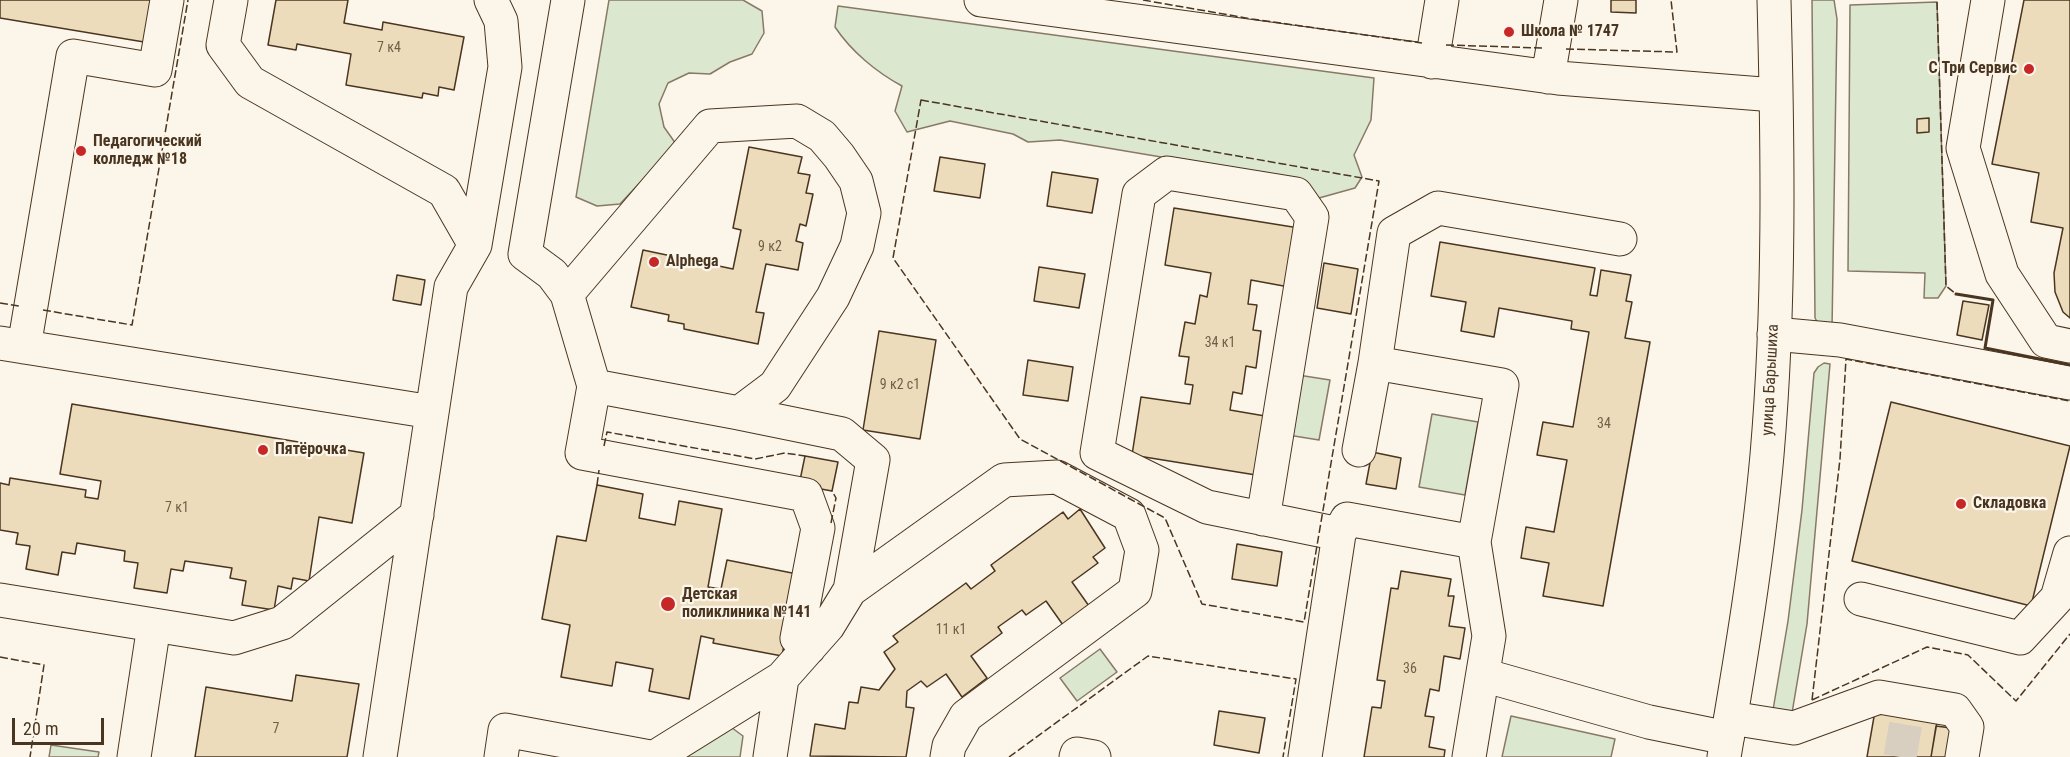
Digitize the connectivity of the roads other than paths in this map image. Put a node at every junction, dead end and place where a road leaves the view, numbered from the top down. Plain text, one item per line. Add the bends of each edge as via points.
1 (167, 0) edge
2 (231, 0) edge
3 (491, 0) edge
4 (568, 0) edge
5 (981, 0) edge
6 (1442, 0) edge
7 (1562, 0) edge
8 (1774, 0) edge
9 (1988, 0) edge
10 (1432, 62) junction
11 (1548, 76) junction
12 (1775, 95) junction
13 (1620, 238) dead end
14 (475, 245) junction
15 (525, 254) junction
16 (567, 294) junction
17 (1774, 334) junction
18 (12, 345) edge
19 (2070, 346) edge
20 (1375, 363) junction
21 (2070, 383) edge
22 (594, 387) junction
23 (432, 412) junction
24 (739, 413) junction
25 (1359, 450) dead end
26 (417, 515) junction
27 (1263, 519) junction
28 (1339, 534) junction
29 (1474, 542) junction
30 (2070, 553) edge
31 (850, 590) junction
32 (1861, 599) dead end
33 (0, 600) edge
34 (154, 625) junction
35 (808, 648) junction
36 (1483, 675) junction
37 (782, 678) junction
38 (1728, 745) edge
39 (134, 757) edge
40 (380, 757) edge
41 (501, 757) edge
42 (650, 757) edge
43 (655, 757) edge
44 (770, 757) edge
45 (947, 757) edge
46 (1076, 757) edge
47 (1094, 757) edge
48 (1305, 757) edge
49 (1469, 757) edge
50 (1962, 757) edge

1 - 18 main road via 155,70 73,56
2 - 14 main road via 223,45 250,82 444,191
3 - 14 main road via 501,21 505,67
4 - 15 main road
5 - 10 main road
6 - 10 main road
7 - 11 main road
8 - 12 main road, улица Барышиха
9 - 19 main road via 1963,147 2002,274 2046,341
10 - 11 main road
11 - 12 main road
12 - 17 main road, улица Барышиха
13 - 20 main road via 1438,208 1430,212 1394,233
14 - 15 main road
14 - 23 main road via 451,287
15 - 16 main road via 552,274
16 - 22 main road
16 - 24 main road via 710,126 797,121 822,136 856,181 864,213 857,246 833,297 775,386
17 - 21 main road via 1840,340
17 - 38 main road, улица Барышиха via 1767,454 1754,571
18 - 23 main road
20 - 25 main road
20 - 29 main road via 1502,385
22 - 24 main road
22 - 35 main road via 582,453 806,495 818,528 797,638
23 - 26 main road
24 - 31 main road via 842,434 873,460
26 - 34 main road via 282,623 234,638
26 - 40 main road
27 - 27 main road via 1207,507 1097,453 1139,194 1167,173 1296,194 1312,217
27 - 28 main road
28 - 29 main road via 1347,519
28 - 48 main road
29 - 36 main road via 1489,636
30 - 32 main road via 2057,598 2020,638
31 - 35 main road via 828,626
31 - 45 main road via 1004,480 1057,477 1129,515 1142,550 1135,591 966,716
33 - 34 main road
34 - 39 main road
35 - 37 main road
36 - 38 main road
36 - 49 main road
37 - 43 main road
37 - 44 main road
38 - 50 main road via 1794,728 1879,697 1908,710 1955,710 1967,727
41 - 42 main road via 505,730
46 - 47 main road

